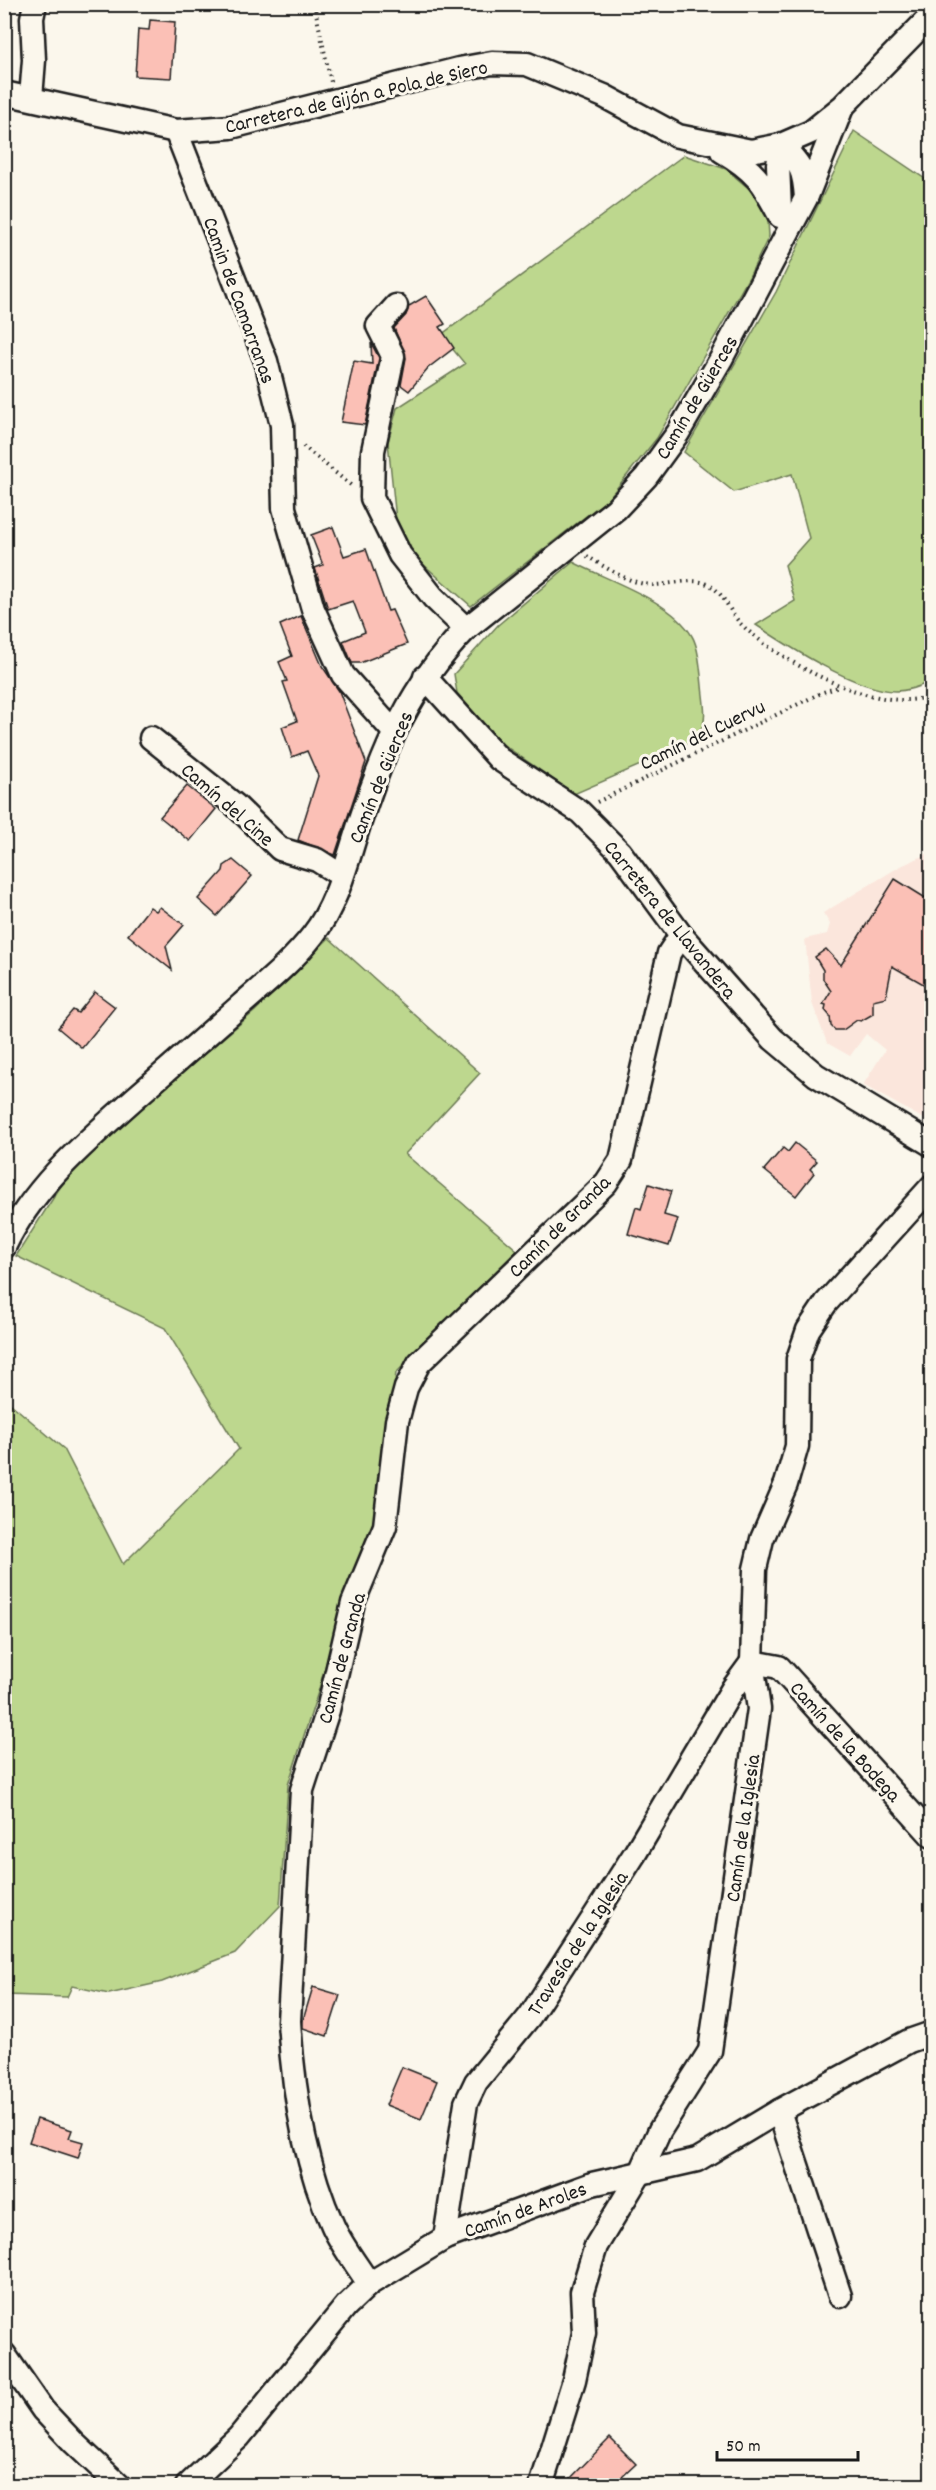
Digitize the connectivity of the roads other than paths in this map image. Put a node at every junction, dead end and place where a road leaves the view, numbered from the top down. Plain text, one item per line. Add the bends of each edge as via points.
1 (35, 4) edge
2 (932, 15) edge
3 (4, 93) edge
4 (31, 98) junction
5 (843, 106) junction
6 (176, 130) junction
7 (710, 144) junction
8 (781, 145) junction
9 (806, 198) junction
10 (780, 216) junction
11 (784, 239) junction
12 (396, 306) dead end
13 (466, 630) junction
14 (425, 677) junction
15 (394, 732) junction
16 (151, 738) dead end
17 (342, 876) junction
18 (681, 935) junction
19 (932, 1145) edge
20 (932, 1186) edge
21 (4, 1247) edge
22 (752, 1662) junction
23 (932, 1836) edge
24 (932, 2033) edge
25 (779, 2111) junction
26 (642, 2170) junction
27 (445, 2238) junction
28 (369, 2284) junction
29 (840, 2296) dead end
30 (4, 2354) edge
31 (120, 2486) edge
32 (187, 2486) edge
33 (541, 2486) edge

1 - 4 street
2 - 5 street, Carretera de Gijón a Pola de Siero
3 - 4 street, Carretera de Gijón a Pola de Siero
4 - 6 street, Carretera de Gijón a Pola de Siero
5 - 8 street, Carretera de Gijón a Pola de Siero via 811,132
5 - 9 street, Camín de Güerces
6 - 7 street, Carretera de Gijón a Pola de Siero via 231,128 492,63 527,64 604,96 678,136
6 - 15 street, Camin de Camarranas via 266,361 282,425 284,508 313,609 343,675
7 - 8 street, Carretera de Gijón a Pola de Siero via 751,151
7 - 10 street via 749,168 763,184
8 - 9 street via 805,173
8 - 10 street
9 - 11 street, Camín de Güerces
10 - 11 street
11 - 13 street, Camín de Güerces via 721,359 678,433 646,477 616,509
12 - 13 street via 378,326 393,356 373,451 372,498 400,555
13 - 14 street, Camín de Güerces
14 - 15 street, Camín de Güerces
14 - 18 street, Carretera de Llavandera via 499,759 580,812 620,852
15 - 17 street, Camín de Güerces
16 - 17 street, Camín del Cine via 235,804 280,849 317,860
17 - 21 street, Camín de Güerces via 336,896 313,935 278,972 79,1148 40,1189
18 - 19 street, Carretera de Llavandera via 746,1012 816,1075
18 - 28 street, Camín de Granda via 669,953 621,1160 606,1183 419,1363 406,1388 397,1421 385,1526 353,1603 328,1710 302,1790 289,2020 292,2058 309,2158 333,2226
20 - 22 street, Camín de la Iglesia via 826,1303 808,1330 798,1359 797,1446 786,1484 762,1539 755,1569
22 - 23 street, Camín de la Bodega via 779,1667
22 - 26 street, Camín de la Iglesia via 759,1709 710,2051 660,2130
22 - 27 street, Travesía de la Iglesia via 537,2006 476,2082 466,2103
24 - 25 street, Camín de Aroles via 909,2041
25 - 26 street, Camín de Aroles via 697,2160
25 - 29 street
26 - 27 street, Camín de Aroles via 592,2184
26 - 33 street, Camín de la Iglesia via 596,2246 582,2292 584,2333 574,2380
27 - 28 street, Camín de Aroles
28 - 32 street, Camín de Aroles via 346,2306 239,2437
30 - 31 street via 43,2410

